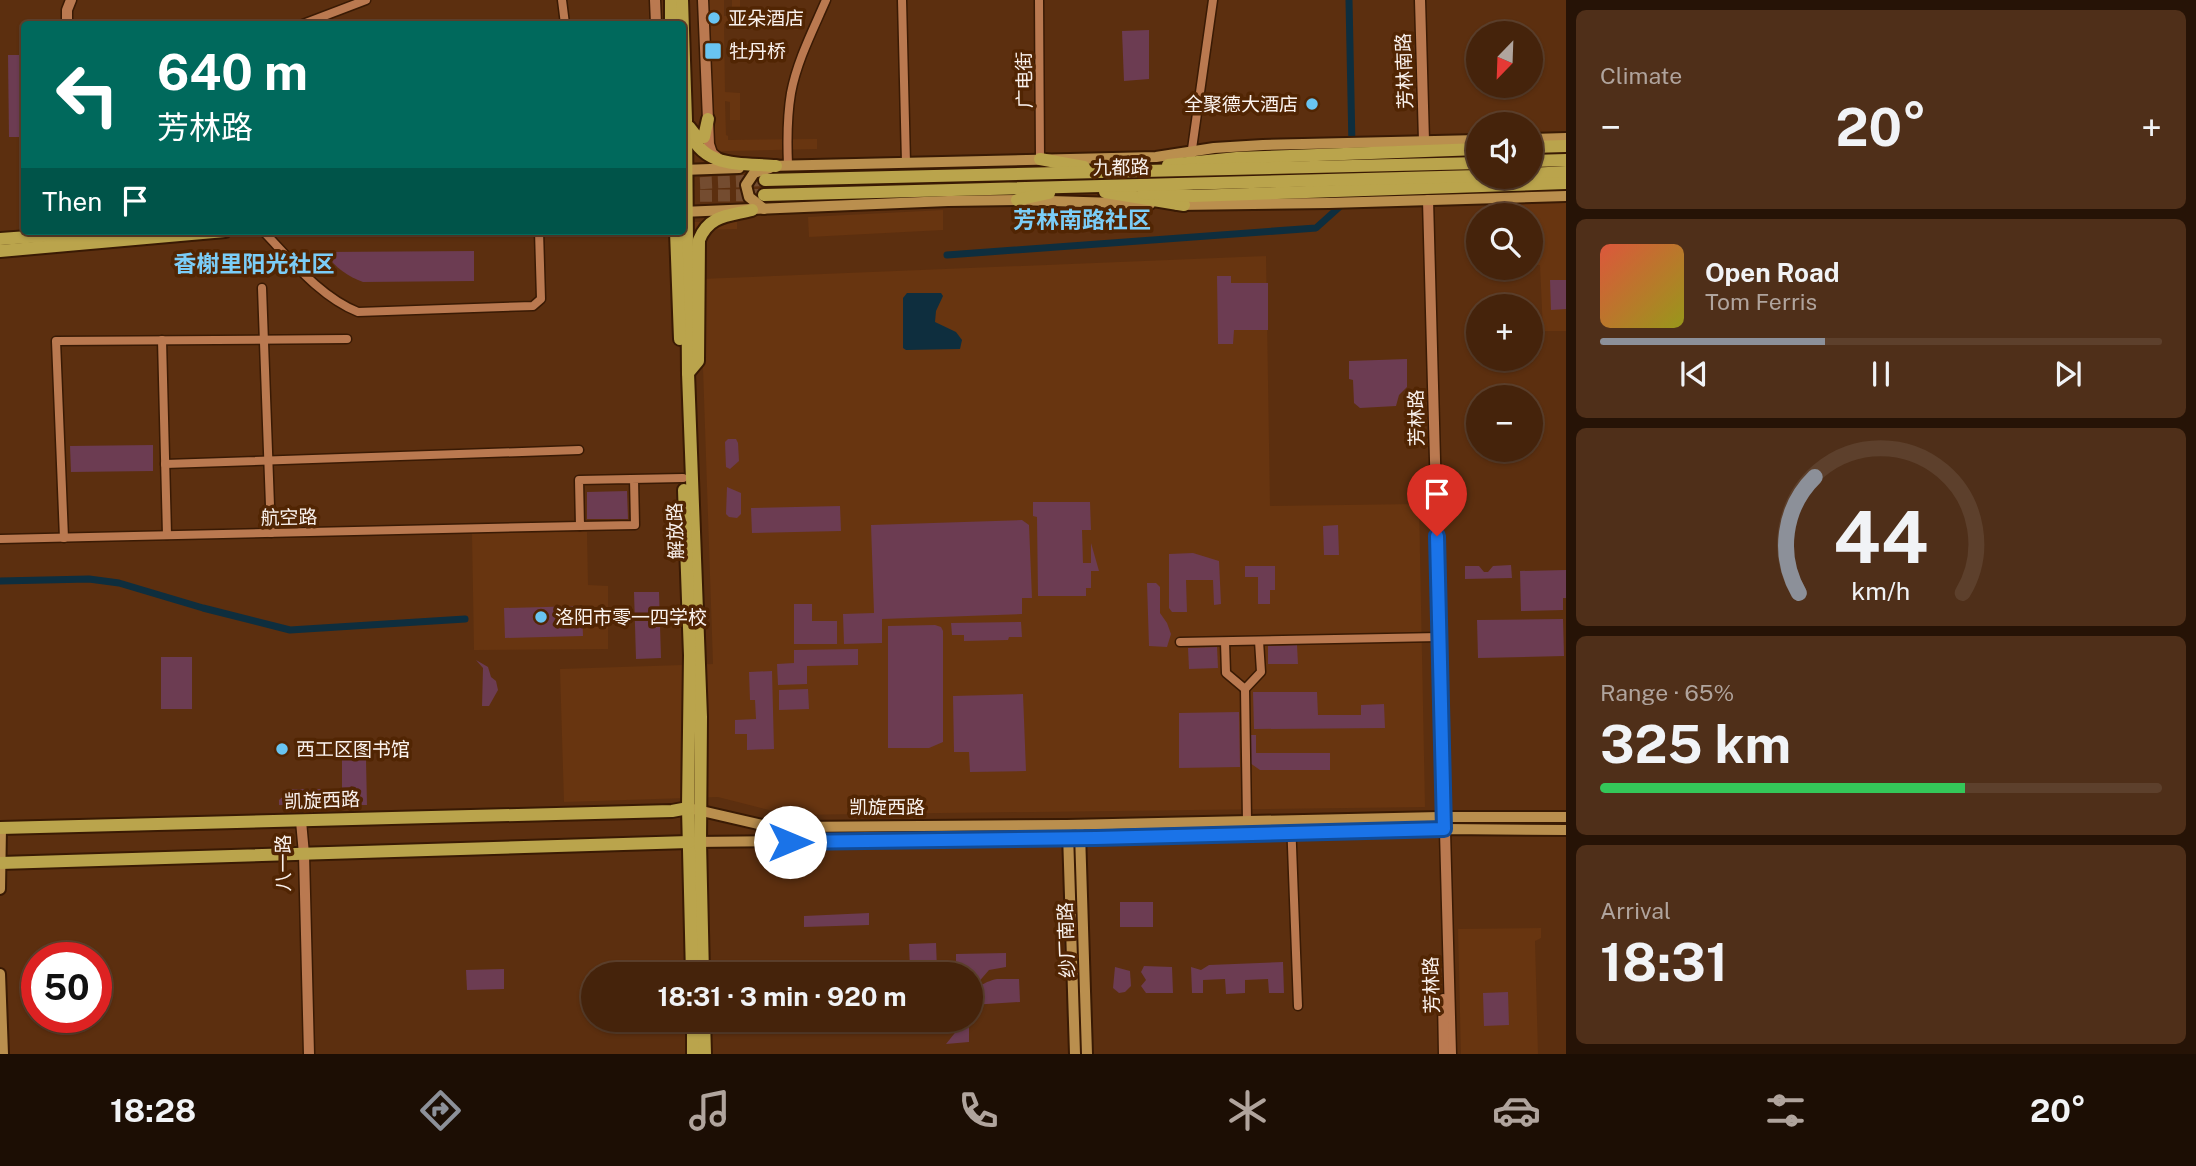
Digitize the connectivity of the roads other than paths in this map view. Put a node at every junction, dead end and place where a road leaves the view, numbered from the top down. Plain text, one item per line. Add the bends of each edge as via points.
1 (72, 0) edge
2 (366, 0) edge
3 (562, 0) edge
4 (655, 0) edge
5 (671, 0) edge
6 (682, 0) edge
7 (703, 0) edge
8 (826, 0) edge
9 (902, 0) edge
10 (1039, 0) edge
11 (1213, 0) edge
12 (1420, 0) edge
13 (1426, 0) edge
14 (67, 21) edge
15 (311, 21) edge
16 (565, 21) edge
17 (656, 21) edge
18 (671, 21) edge
19 (682, 21) edge
20 (708, 119) junction
21 (686, 120) joint
22 (1466, 140) edge
23 (1427, 141) junction
24 (1543, 141) edge
25 (1566, 144) edge
26 (1543, 146) edge
27 (1466, 149) edge
28 (1191, 157) junction
29 (1040, 159) junction
30 (1566, 160) edge
31 (1543, 161) edge
32 (728, 162) junction
33 (906, 163) junction
34 (1466, 163) edge
35 (782, 166) junction
36 (686, 170) edge
37 (1115, 172) junction
38 (1566, 172) edge
39 (1543, 173) edge
40 (1466, 176) edge
41 (765, 180) tunnel mouth
42 (1566, 183) edge
43 (1074, 187) junction
44 (764, 195) tunnel mouth
45 (1566, 196) edge
46 (1017, 200) junction
47 (1426, 201) junction
48 (1184, 205) junction
49 (758, 209) junction
50 (686, 212) edge
51 (46, 235) edge
52 (180, 235) edge
53 (267, 235) edge
54 (539, 235) edge
55 (669, 235) edge
56 (676, 235) edge
57 (685, 235) edge
58 (0, 239) edge
59 (676, 247) junction
60 (0, 251) edge
61 (262, 288) dead end
62 (347, 339) dead end
63 (162, 340) junction
64 (264, 340) junction
65 (688, 373) junction
66 (579, 450) dead end
67 (268, 461) junction
68 (165, 464) junction
69 (683, 478) junction
70 (634, 479) junction
71 (580, 526) junction
72 (271, 533) junction
73 (167, 536) junction
74 (64, 538) junction
75 (0, 539) edge
76 (1437, 637) junction
77 (1259, 641) junction
78 (1180, 642) dead end
79 (1225, 642) junction
80 (1245, 689) junction
81 (694, 809) junction
82 (1441, 817) junction
83 (1566, 817) edge
84 (1291, 820) junction
85 (301, 821) junction
86 (1247, 821) junction
87 (1067, 825) junction
88 (1080, 825) junction
89 (0, 828) edge
90 (1441, 829) junction
91 (1566, 830) edge
92 (1291, 832) junction
93 (1074, 838) junction
94 (694, 842) junction
95 (302, 854) junction
96 (0, 863) edge
97 (0, 889) edge
98 (692, 962) edge
99 (702, 962) edge
100 (0, 974) edge
101 (1298, 1006) dead end
102 (693, 1032) edge
103 (705, 1032) edge
104 (3, 1054) edge
105 (307, 1054) edge
106 (694, 1054) edge
107 (705, 1054) edge
108 (1075, 1054) edge
109 (1087, 1054) edge
110 (1444, 1054) edge
111 (1451, 1054) edge

1 - 14 street
2 - 15 street
3 - 16 street
4 - 17 street
5 - 18 main road
6 - 19 main road, 解放路
7 - 20 street
8 - 35 street via 791,92
9 - 33 street
10 - 29 street, 广电街
11 - 28 street
12 - 23 street, 芳林南路
13 - 23 street, 芳林南路
20 - 21 main road via 706,133 700,137
20 - 32 street via 712,153
21 - 32 main road via 692,141 703,153
22 - 23 main road, 九都路
23 - 28 main road, 九都路 via 1214,148
24 - 25 main road
25 - 26 main road
27 - 28 main road
28 - 29 main road, 九都路
28 - 37 main road
29 - 33 main road, 九都路
29 - 37 main road
30 - 31 main road
32 - 35 main road
33 - 35 main road, 九都路
34 - 37 main road, 九都路
35 - 36 main road, 九都路
35 - 49 main road via 754,173 746,185
37 - 41 main road, 九都路
38 - 39 main road
40 - 43 main road, 九都路
42 - 43 main road via 1193,196
43 - 44 main road, 九都路
43 - 46 main road
43 - 48 main road
45 - 47 main road, 九都路
46 - 48 main road, 九都路
46 - 49 main road, 九都路
47 - 48 main road, 九都路
47 - 76 street, 芳林路
49 - 50 main road, 九都路
49 - 65 main road via 714,219 702,232 698,361
51 - 58 main road
52 - 60 main road
53 - 54 street via 341,306 358,312 533,306 541,299
55 - 59 main road
56 - 59 main road, 解放路
57 - 65 main road, 解放路
59 - 69 main road, 解放路
61 - 64 street
62 - 64 street
63 - 64 street
63 - 68 street
63 - 74 street via 56,341
64 - 67 street
65 - 81 main road, 解放路 via 701,717
66 - 67 street
67 - 68 street
67 - 72 street
68 - 73 street
69 - 70 street
69 - 81 main road, 解放路
70 - 71 street, 航空路 via 635,525
70 - 71 street via 579,480
71 - 72 street, 航空路
72 - 73 street, 航空路
73 - 74 street, 航空路
74 - 75 street, 航空路
76 - 77 street
76 - 82 street, 芳林路
77 - 79 street
77 - 80 street via 1261,672
78 - 79 street
79 - 80 street via 1226,673
80 - 86 street
81 - 85 main road, 凯旋西路
81 - 87 main road, 凯旋西路 via 767,826
81 - 94 main road, 解放路
82 - 83 main road, 凯旋西路
82 - 84 main road, 凯旋西路
82 - 90 street, 芳林路
84 - 86 main road, 凯旋西路
84 - 92 street
85 - 89 main road, 凯旋西路
85 - 95 street, 八一路
86 - 88 main road, 凯旋西路
87 - 88 main road, 凯旋西路
87 - 93 main road, 纱厂南路
88 - 93 main road, 纱厂南路
89 - 96 main road
90 - 91 main road, 凯旋西路
90 - 92 main road, 凯旋西路
90 - 110 street, 芳林路
90 - 111 street, 芳林路
92 - 93 main road, 凯旋西路
92 - 101 street
93 - 94 main road, 凯旋西路
93 - 108 main road, 纱厂南路
93 - 109 main road, 纱厂南路
94 - 95 main road, 凯旋西路
94 - 98 main road, 解放路
94 - 99 main road, 解放路
95 - 96 main road, 凯旋西路
95 - 105 street, 八一路
96 - 97 main road
100 - 104 main road
102 - 106 main road
103 - 107 main road

